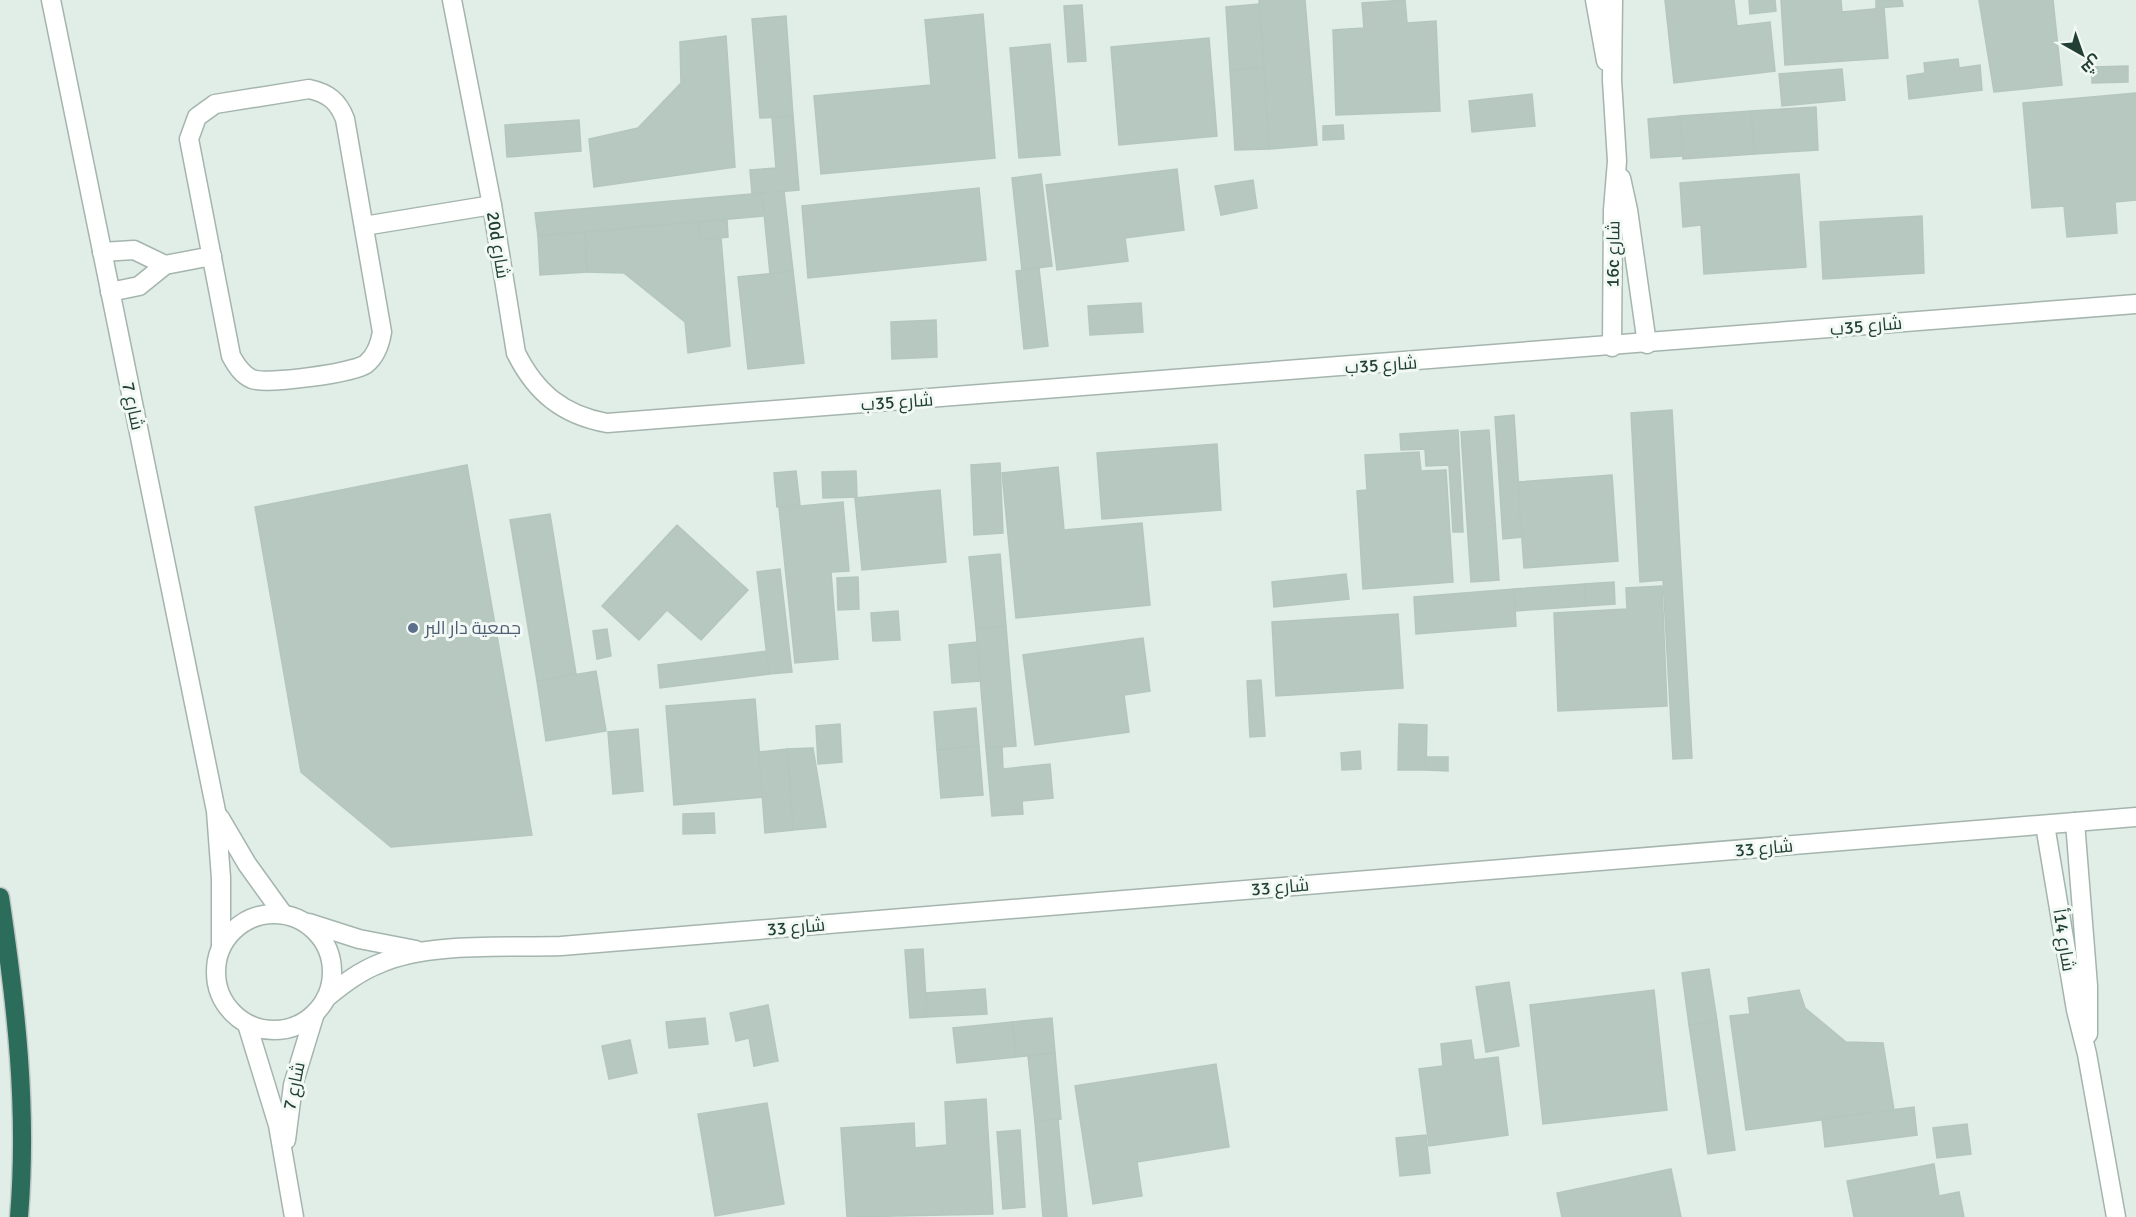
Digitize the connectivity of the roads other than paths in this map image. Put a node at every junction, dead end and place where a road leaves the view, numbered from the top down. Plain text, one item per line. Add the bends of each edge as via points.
1 (51, 0) edge
2 (452, 0) edge
3 (1595, 0) edge
4 (1613, 0) edge
5 (1612, 80) junction
6 (1617, 161) junction
7 (492, 205) junction
8 (364, 226) junction
9 (102, 252) junction
10 (212, 256) junction
11 (165, 264) junction
12 (110, 292) junction
13 (2136, 304) edge
14 (1647, 344) junction
15 (1611, 347) junction
16 (627, 423) joint
17 (216, 811) junction
18 (2136, 817) edge
19 (2075, 822) junction
20 (2045, 825) junction
21 (0, 897) edge
22 (291, 916) junction
23 (221, 945) junction
24 (424, 951) junction
25 (326, 998) junction
26 (315, 1013) junction
27 (247, 1024) junction
28 (2087, 1054) junction
29 (285, 1160) junction
30 (19, 1217) edge
31 (294, 1217) edge
32 (2116, 1217) edge

1 - 9 street, شارع 7
2 - 7 street, 20d شارع
3 - 5 street, 16c شارع
4 - 5 street, 16c شارع
5 - 6 street, 16c شارع
6 - 14 street, 16c شارع
6 - 15 street, 16c شارع
7 - 8 street
7 - 16 street, 20d شارع via 516,353 528,375 540,390 571,413 598,421
8 - 10 street via 382,332 378,350 357,368 262,382 243,373 231,356
8 - 10 street via 345,119 332,98 309,88 215,104 197,117 189,139
9 - 11 street via 134,250
9 - 12 street, شارع 7
10 - 11 street
11 - 12 street via 139,286
12 - 17 street, شارع 7
13 - 14 street, شارع 35ب
14 - 15 street, شارع 35ب
15 - 16 street, شارع 35ب
17 - 22 street, شارع 7 via 247,864
17 - 23 street, شارع 7
18 - 19 street, شارع 33
19 - 20 street, شارع 33
19 - 28 street, شارع 14أ via 2088,986
20 - 24 street, شارع 33 via 573,945
20 - 28 street, شارع 14أ
21 - 30 highway via 24,1099
22 - 23 street via 265,914 247,920 232,930
22 - 24 street, شارع 33 via 359,939
22 - 25 street via 315,930 326,945 332,962 332,980
23 - 27 street via 215,963 221,999 232,1014
24 - 25 street, شارع 33 via 381,962
25 - 26 street
26 - 27 street via 301,1024 283,1030
26 - 29 street, شارع 7 via 293,1085
27 - 29 street, شارع 7
28 - 32 street, شارع 14أ
29 - 31 street, شارع 7

